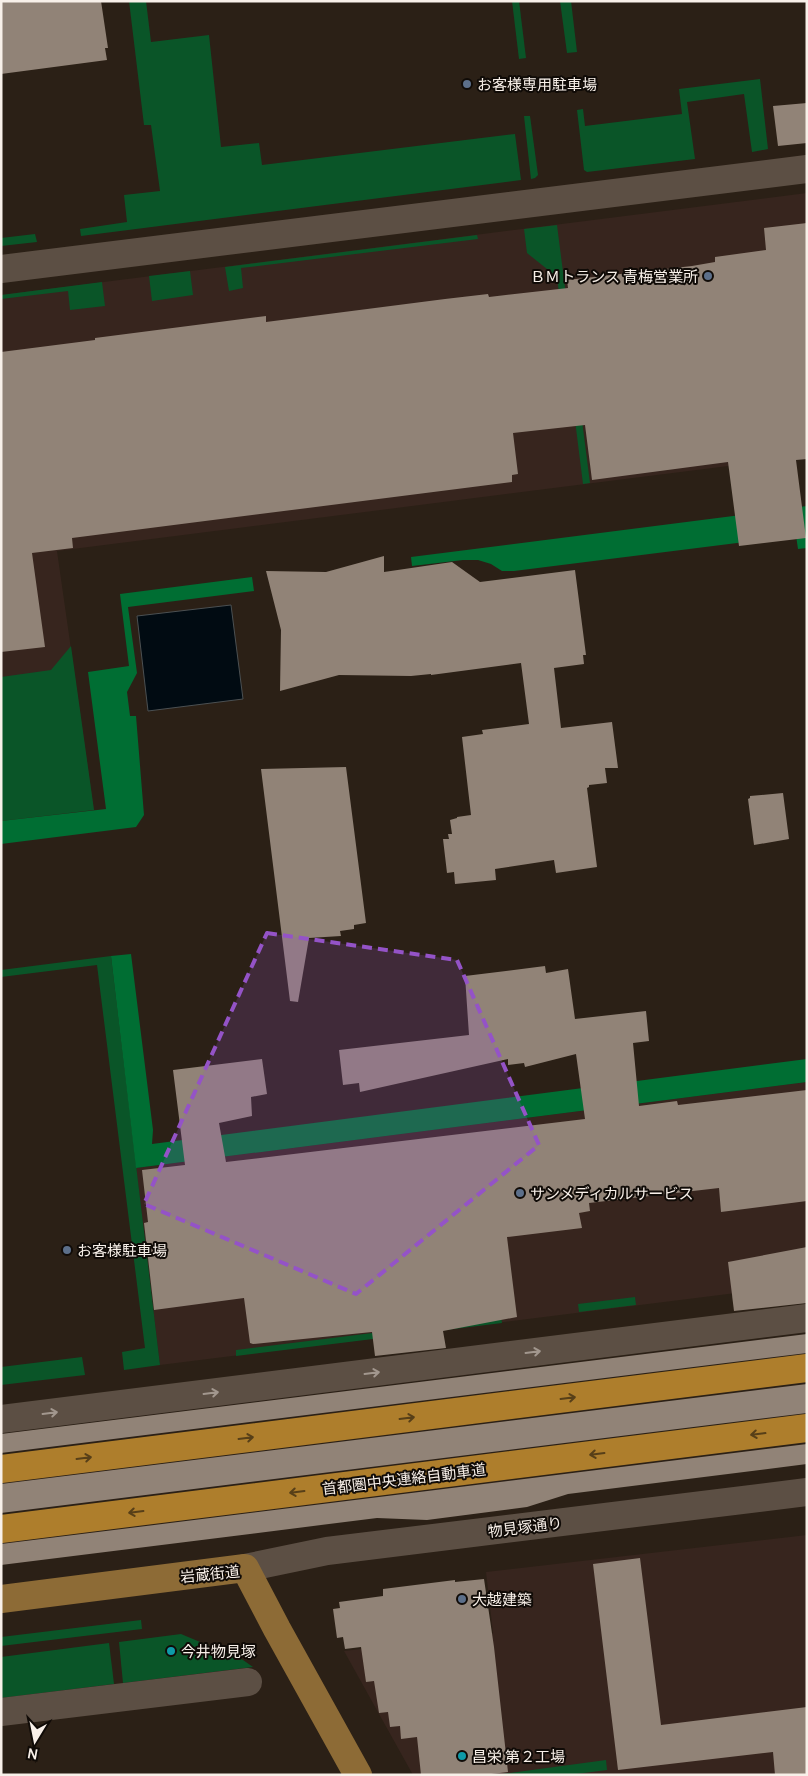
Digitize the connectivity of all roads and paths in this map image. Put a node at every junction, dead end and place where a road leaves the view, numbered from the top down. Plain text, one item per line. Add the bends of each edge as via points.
1 (807, 169) edge
2 (1, 269) edge
3 (807, 1318) edge
4 (807, 1368) edge
5 (1, 1419) edge
6 (807, 1428) edge
7 (1, 1469) edge
8 (807, 1492) edge
9 (1, 1529) edge
10 (245, 1568) junction
11 (1, 1599) edge
12 (248, 1682) dead end
13 (1, 1712) edge
14 (358, 1775) edge

1 - 2 street
5 -> 3 street
7 -> 4 highway
6 -> 9 highway, 首都圏中央連絡自動車道
8 - 10 street, 物見塚通り via 327,1551
10 - 11 main road, 岩蔵街道
10 - 14 main road, 岩蔵街道
12 - 13 street

